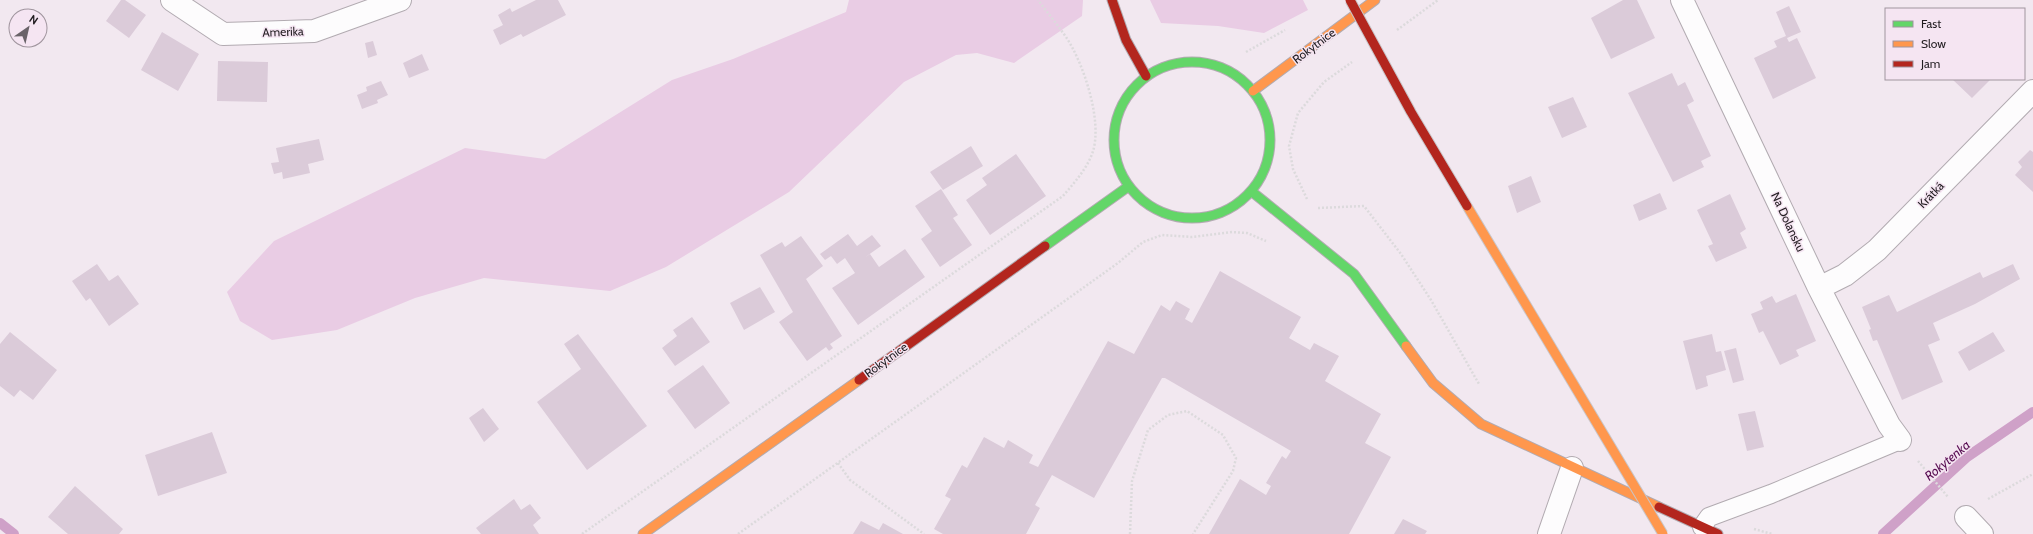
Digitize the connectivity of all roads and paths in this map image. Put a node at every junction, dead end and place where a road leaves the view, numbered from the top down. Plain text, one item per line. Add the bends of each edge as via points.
1 (172, 0) edge
2 (400, 0) edge
3 (1038, 0) edge
4 (1112, 0) edge
5 (1350, 0) edge
6 (1375, 0) edge
7 (1438, 0) edge
8 (1682, 0) edge
9 (1288, 28) dead end
10 (1394, 32) dead end
11 (1246, 52) dead end
12 (1356, 60) dead end
13 (1146, 76) junction
14 (1253, 91) junction
15 (2033, 91) edge
16 (1130, 186) junction
17 (1251, 191) junction
18 (1308, 202) dead end
19 (1311, 208) dead end
20 (1299, 229) junction
21 (1819, 288) junction
22 (1481, 386) dead end
23 (1900, 440) joint
24 (838, 463) junction
25 (1923, 466) dead end
26 (1572, 468) junction
27 (2033, 474) edge
28 (1959, 510) junction
29 (1710, 531) edge
30 (582, 534) edge
31 (643, 534) edge
32 (738, 534) edge
33 (924, 534) edge
34 (1130, 534) edge
35 (1194, 534) edge
36 (1549, 534) edge
37 (1663, 534) edge
38 (1982, 534) edge

1 - 2 street, Amerika via 223,34 314,31
3 - 30 path via 1067,38 1089,87 1096,127 1093,152 1082,174 1063,196
4 - 13 main road via 1117,21 1129,50
5 - 37 main road, bridge via 1411,112
6 - 14 main road, Rokytnice
7 - 10 path
8 - 21 street, Na Dolansku
9 - 11 path
12 - 18 path via 1324,82 1298,113 1289,146 1293,169
13 - 14 main road via 1163,66 1203,62 1222,67 1239,77
13 - 16 main road via 1128,95 1115,126 1114,146 1118,165
14 - 17 main road via 1263,107 1270,142 1268,159
15 - 21 street, Krátká via 1877,250 1848,273
16 - 17 main road via 1139,197 1153,207 1187,218 1205,217 1222,212 1238,203
16 - 31 main road, Rokytnice
17 - 20 main road
19 - 22 path via 1364,206 1406,260
20 - 24 path via 1286,250 1247,232 1192,237 1162,235 1143,242 1118,263
20 - 26 main road via 1354,274 1433,383 1481,424
21 - 23 street, Na Dolansku via 1889,425
23 - 29 lane via 1709,517
24 - 32 path
24 - 33 path via 850,480
25 - 28 path
26 - 29 main road
26 - 36 street
27 - 28 path via 1986,500
28 - 38 street
34 - 35 path via 1132,481 1148,430 1168,415 1187,411 1223,435 1236,458 1233,471

